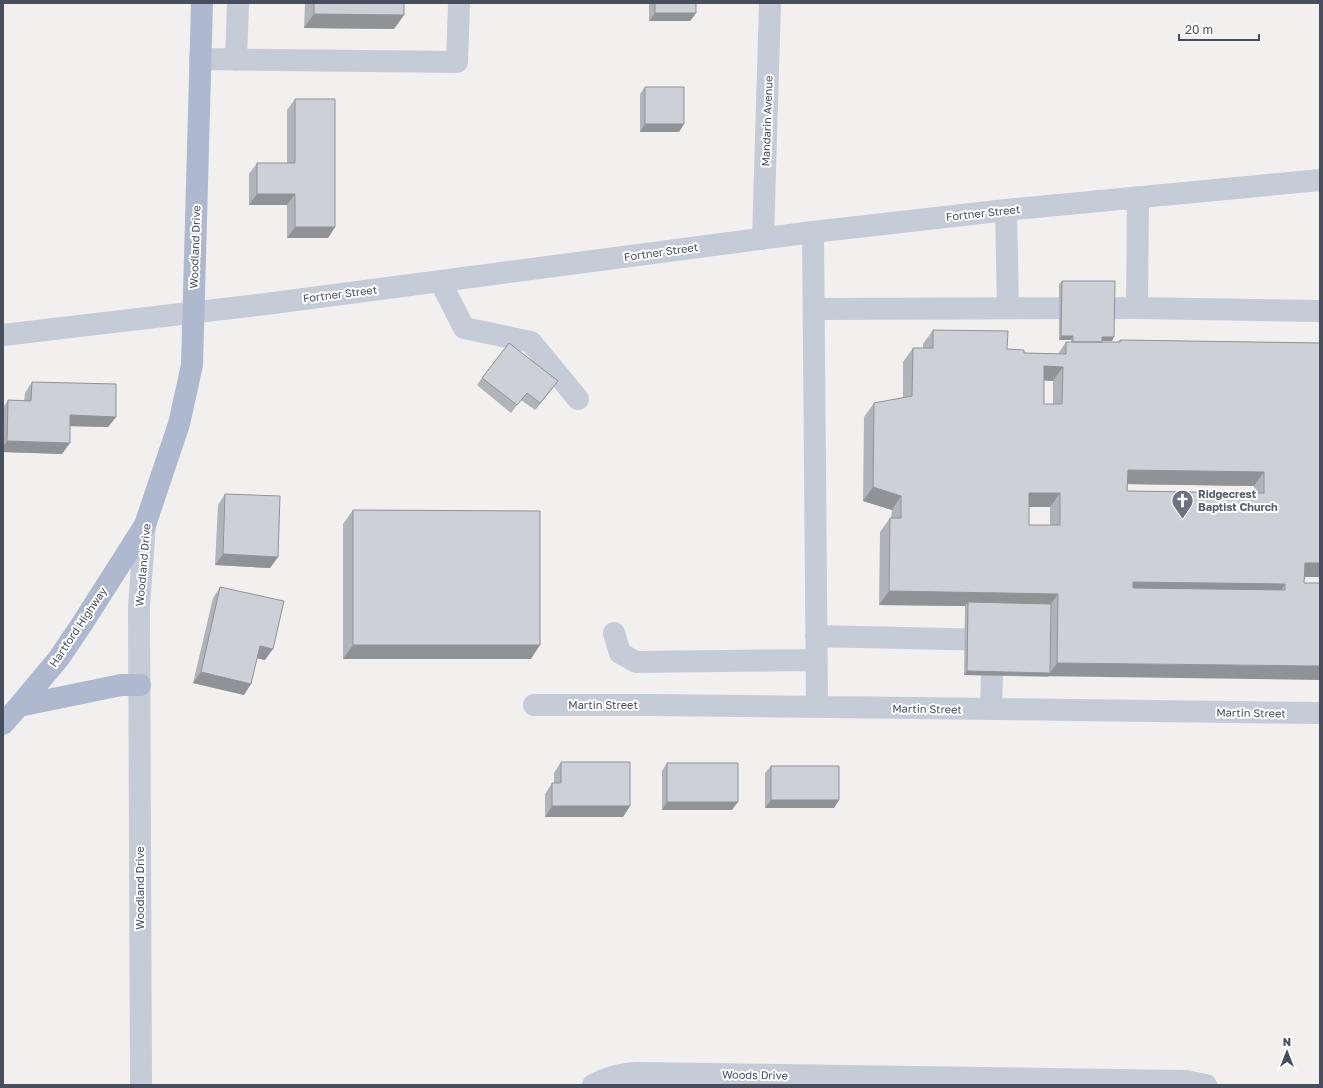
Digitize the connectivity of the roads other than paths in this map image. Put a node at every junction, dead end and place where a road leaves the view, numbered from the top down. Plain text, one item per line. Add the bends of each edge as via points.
1 (202, 3) edge
2 (238, 3) edge
3 (459, 3) edge
4 (770, 3) edge
5 (200, 59) junction
6 (236, 60) junction
7 (1320, 180) edge
8 (1138, 197) junction
9 (1006, 210) junction
10 (813, 232) junction
11 (763, 239) junction
12 (440, 281) junction
13 (814, 308) junction
14 (1008, 308) junction
15 (1137, 308) junction
16 (1320, 311) edge
17 (193, 312) junction
18 (3, 335) edge
19 (578, 399) dead end
20 (145, 525) junction
21 (614, 633) dead end
22 (816, 636) junction
23 (816, 660) junction
24 (140, 685) junction
25 (534, 705) dead end
26 (19, 706) junction
27 (817, 707) junction
28 (991, 710) junction
29 (1320, 713) edge
30 (3, 724) edge
31 (141, 1085) edge
32 (593, 1085) edge
33 (1206, 1085) edge

1 - 5 main road, Woodland Drive
2 - 6 street
3 - 6 street via 458,62
4 - 11 street, Mandarin Avenue
5 - 6 street
5 - 17 main road, Woodland Drive
7 - 8 street, Fortner Street
8 - 9 street, Fortner Street
8 - 15 street
9 - 10 street, Fortner Street
9 - 14 street
10 - 11 street, Fortner Street
10 - 13 street
11 - 12 street, Fortner Street
12 - 17 street, Fortner Street
12 - 19 street via 464,328 531,342
13 - 14 street
13 - 22 street
14 - 15 street
15 - 16 street
17 - 18 street, Fortner Street
17 - 20 main road, Woodland Drive via 192,365 179,424
20 - 24 street, Woodland Drive via 139,606
20 - 26 main road, Hartford Highway via 67,647
21 - 23 street via 620,653 636,662
22 - 23 street
22 - 28 street via 992,640
23 - 27 street
24 - 26 main road via 121,685
24 - 31 street, Woodland Drive
25 - 27 street, Martin Street
26 - 30 main road, Hartford Highway
27 - 28 street, Martin Street
28 - 29 street, Martin Street
32 - 33 street, Woods Drive via 620,1074 637,1073 1186,1081

